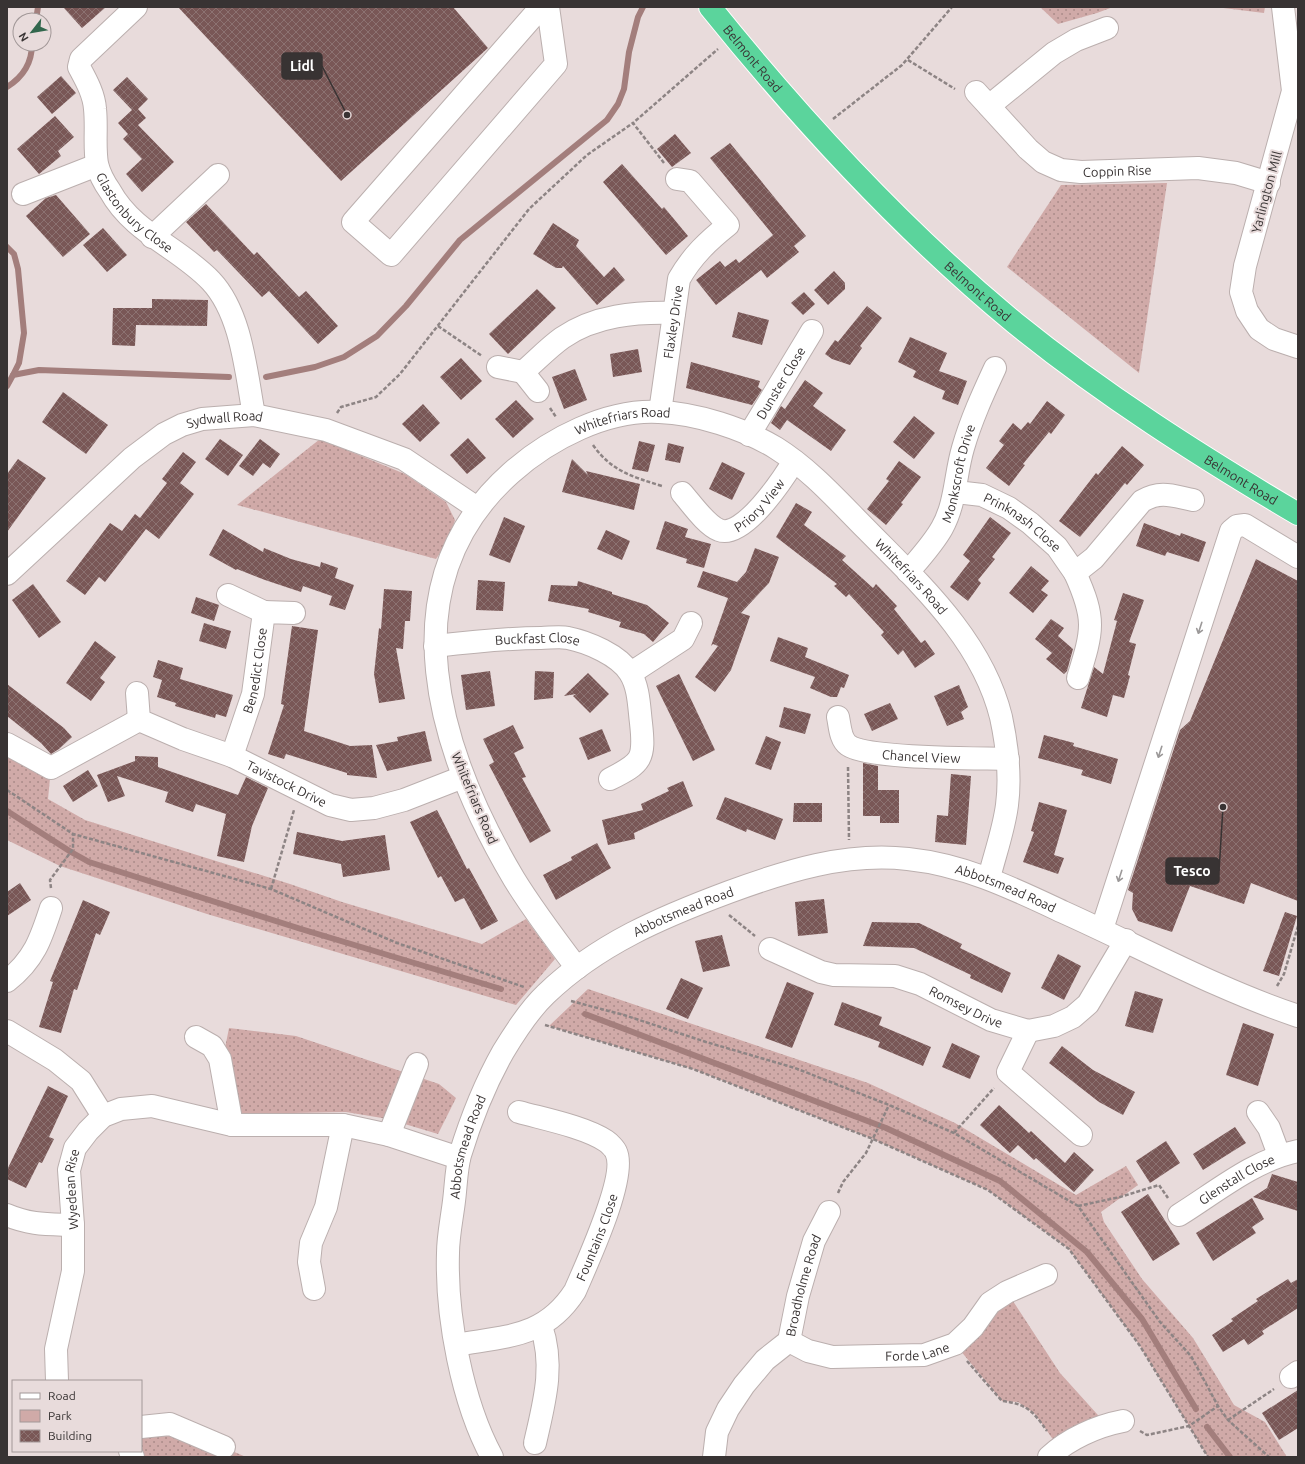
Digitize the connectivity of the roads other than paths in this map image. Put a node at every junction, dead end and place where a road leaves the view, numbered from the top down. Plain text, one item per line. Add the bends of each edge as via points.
1 (136, 7) edge
2 (541, 7) edge
3 (548, 7) edge
4 (710, 7) edge
5 (1283, 7) edge
6 (1107, 28) dead end
7 (1295, 91) edge
8 (98, 165) junction
9 (218, 175) dead end
10 (678, 179) road end
11 (1269, 183) junction
12 (23, 194) dead end
13 (152, 236) junction
14 (674, 313) junction
15 (812, 331) dead end
16 (1298, 346) edge
17 (498, 367) road end
18 (995, 368) dead end
19 (523, 372) junction
20 (538, 391) road end
21 (660, 412) junction
22 (254, 415) junction
23 (749, 435) junction
24 (794, 461) junction
25 (956, 492) junction
26 (682, 493) road end
27 (1193, 500) dead end
28 (477, 508) junction
29 (1298, 514) edge
30 (1298, 557) edge
31 (908, 572) junction
32 (1075, 573) junction
33 (7, 574) edge
34 (228, 595) dead end
35 (264, 612) junction
36 (294, 613) dead end
37 (691, 623) dead end
38 (435, 646) junction
39 (631, 673) junction
40 (1078, 678) dead end
41 (137, 693) dead end
42 (140, 720) junction
43 (842, 732) road end
44 (7, 744) edge
45 (232, 756) junction
46 (1008, 759) junction
47 (463, 777) junction
48 (610, 779) dead end
49 (989, 878) junction
50 (51, 908) road end
51 (1102, 929) junction
52 (1126, 940) junction
53 (770, 949) road end
54 (577, 968) junction
55 (7, 981) edge
56 (1298, 1016) edge
57 (7, 1031) edge
58 (1028, 1031) junction
59 (196, 1037) dead end
60 (417, 1064) dead end
61 (519, 1112) dead end
62 (1258, 1112) dead end
63 (103, 1116) junction
64 (232, 1125) junction
65 (343, 1125) junction
66 (389, 1135) junction
67 (1082, 1135) dead end
68 (1288, 1153) edge
69 (459, 1158) junction
70 (829, 1212) road end
71 (7, 1214) edge
72 (1179, 1215) road end
73 (73, 1225) junction
74 (1046, 1275) dead end
75 (314, 1289) dead end
76 (541, 1326) junction
77 (789, 1341) junction
78 (456, 1345) junction
79 (57, 1380) edge
80 (1123, 1421) road end
81 (142, 1427) edge
82 (535, 1443) dead end
83 (224, 1447) dead end
84 (1054, 1452) edge
85 (492, 1457) edge
86 (714, 1457) edge

1 - 8 street, Glastonbury Close via 81,59 79,67 88,84 95,108
2 - 3 street via 353,222 391,255 556,64
4 - 29 highway, Belmont Road via 816,134 936,254 1079,373 1230,474
5 - 7 street, Yarlington Mill
6 - 11 street, Coppin Rise via 1076,40 983,99 1028,149 1043,162 1061,170 1081,172 1198,168 1236,173
7 - 11 street, Yarlington Mill
8 - 12 street
8 - 13 street, Glastonbury Close via 120,207
9 - 13 street
10 - 14 street, Flaxley Drive via 690,181 728,225 704,244 689,261 679,279
11 - 16 street, Yarlington Mill via 1245,266 1241,292 1247,311 1259,329 1274,340
13 - 22 street, Glastonbury Close via 212,282 228,306 237,326
14 - 19 street via 646,312 613,317 586,325 562,338
14 - 21 street, Flaxley Drive
15 - 23 street, Dunster Close
17 - 19 street
18 - 25 street, Monkscroft Drive via 962,450
19 - 20 street
21 - 23 street, Whitefriars Road via 706,420
21 - 28 street, Whitefriars Road via 613,418 575,432 518,467 496,486
22 - 28 street, Sydwall Road via 326,430 404,459
22 - 33 street, Sydwall Road via 202,419 164,434 132,458
23 - 24 street, Whitefriars Road
24 - 26 street, Priory View via 778,486 742,525 727,532 718,530 708,522
24 - 31 street, Whitefriars Road via 822,485
25 - 31 street, Monkscroft Drive via 942,528
25 - 32 street, Prinknash Close via 982,495 1009,508 1057,547
27 - 32 street via 1165,494 1153,495 1142,500 1094,558
28 - 38 street, Whitefriars Road via 444,574 438,604
30 -> 51 street via 1245,525 1237,526 1231,531
31 - 46 street, Whitefriars Road via 967,642 988,680 1000,715
32 - 40 street, Prinknash Close via 1086,598 1091,622 1090,640
34 - 35 street
35 - 36 street, Benedict Close
35 - 45 street, Benedict Close via 254,694
37 - 39 street via 683,639
38 - 39 street, Buckfast Close via 513,638 568,638 604,650 620,660
38 - 47 street, Whitefriars Road via 439,692 446,728
39 - 48 street, Buckfast Close via 638,695 643,745 639,761
41 - 42 street
42 - 44 street via 51,768
42 - 45 street, Tavistock Drive
43 - 46 street, Chancel View via 857,750 888,755
45 - 47 street, Tavistock Drive via 330,806 351,810 374,808 404,800
46 - 49 street, Whitefriars Road via 1007,806
47 - 54 street, Whitefriars Road via 492,840 516,882
49 - 51 street, Abbotsmead Road
49 - 54 street, Abbotsmead Road via 947,866 907,859 850,858 775,875 654,921 600,951
50 - 55 street via 41,939 26,965
51 - 52 street, Abbotsmead Road
52 - 56 street, Abbotsmead Road via 1209,980
52 - 58 street, Romsey Drive via 1088,1004 1073,1017 1054,1026
53 - 58 street, Romsey Drive via 821,972 834,975 895,976 920,984 991,1020
54 - 69 street, Abbotsmead Road via 545,995 525,1019 478,1102
57 - 63 street via 55,1060 81,1082
58 - 67 street via 1008,1072
59 - 64 street via 212,1046 220,1059
60 - 66 street
61 - 76 street, Fountains Close via 593,1134 617,1152 614,1194 575,1291 566,1304
62 - 68 street
63 - 64 street, Wyedean Rise via 121,1109 152,1106
63 - 73 street, Wyedean Rise via 75,1148 69,1170
64 - 65 street, Wyedean Rise
65 - 66 street, Wyedean Rise
65 - 75 street via 326,1208 311,1243 309,1262
66 - 69 street, Wyedean Rise
68 - 72 street, Glenstall Close via 1245,1173
69 - 78 street, Abbotsmead Road via 448,1252
70 - 77 street, Broadholme Road via 814,1241 798,1296
71 - 73 street via 22,1222
73 - 79 street, Wyedean Rise via 73,1271 56,1349
74 - 77 street, Forde Lane via 1007,1292 990,1303 974,1328 955,1344 924,1355 832,1357 808,1351
76 - 78 street, Fountains Close via 523,1333
76 - 82 street via 546,1341 548,1384
77 - 86 street, Broadholme Road via 766,1360 728,1408 717,1432
78 - 85 street, Abbotsmead Road via 464,1387 483,1440
80 - 84 street via 1106,1424
81 - 83 street via 170,1424

